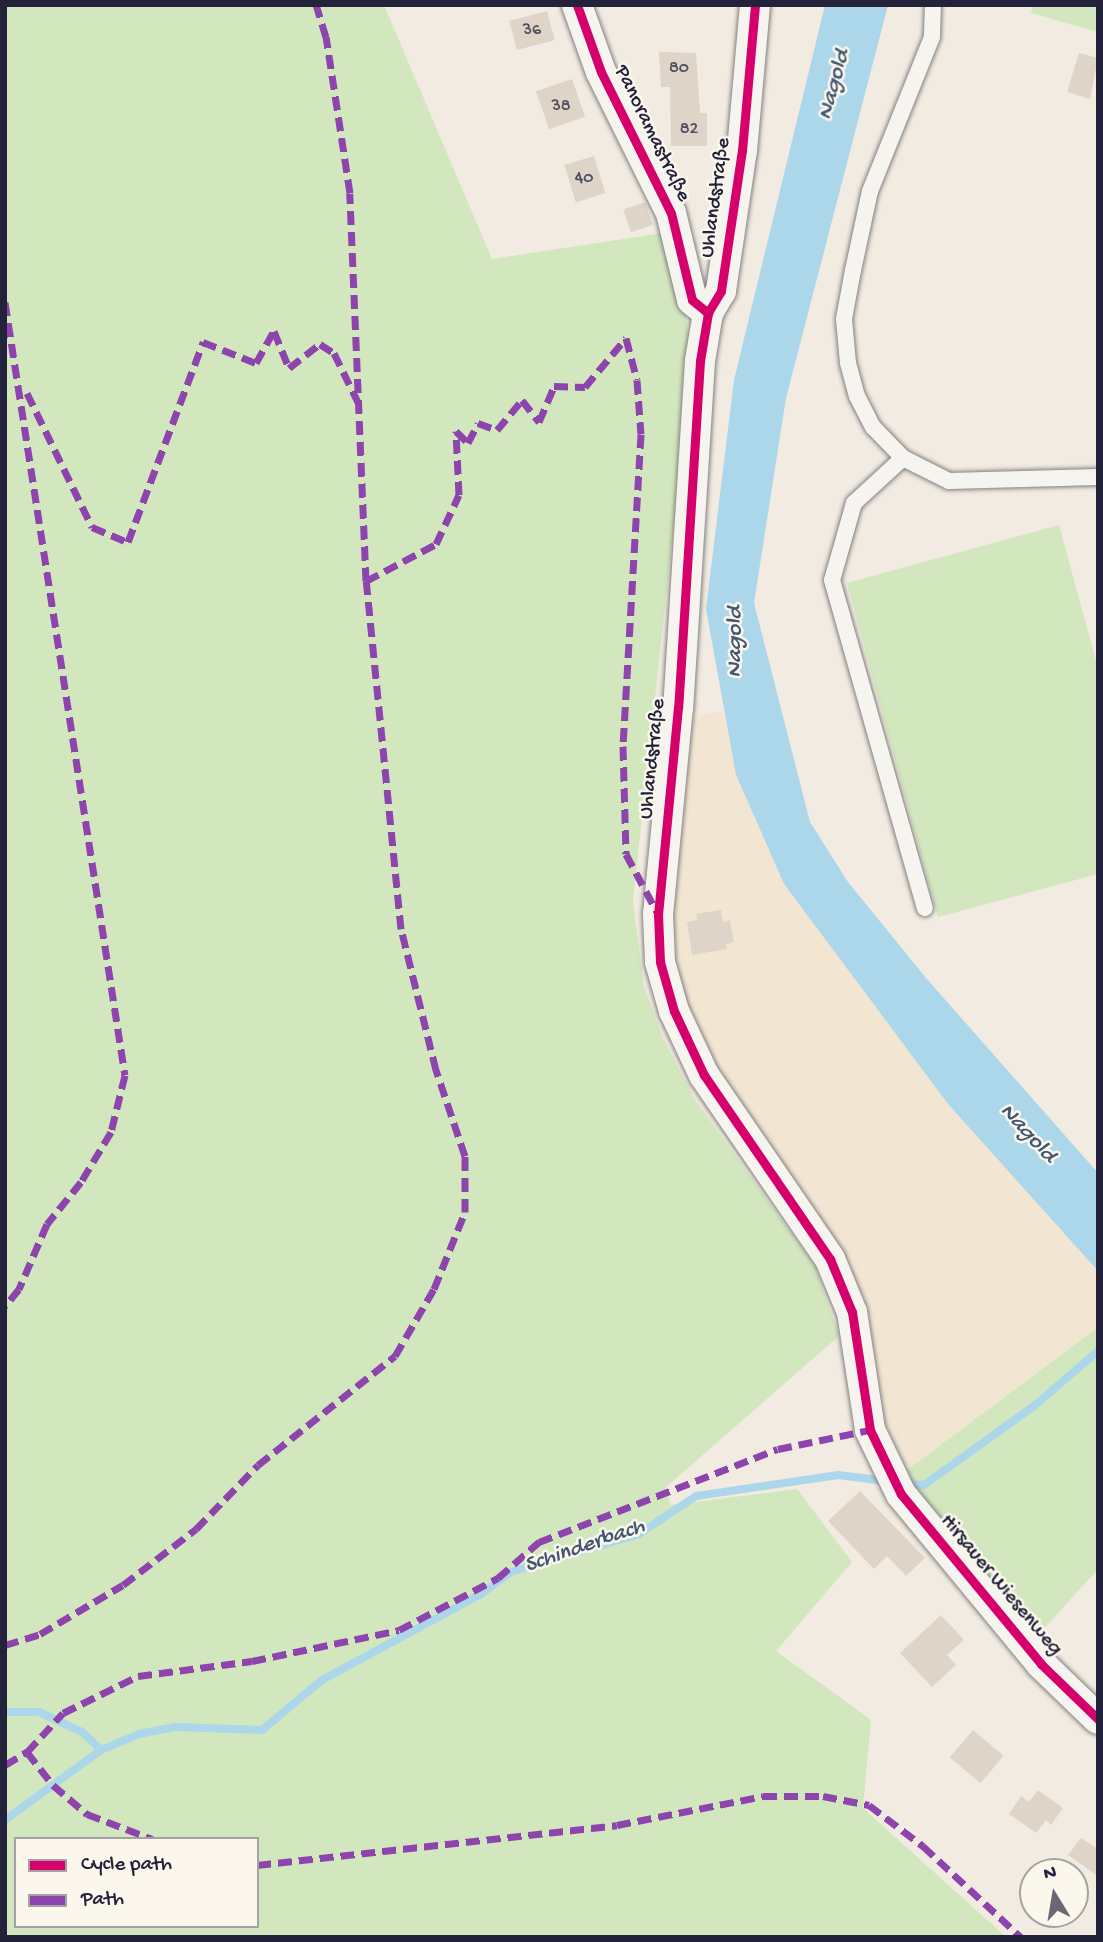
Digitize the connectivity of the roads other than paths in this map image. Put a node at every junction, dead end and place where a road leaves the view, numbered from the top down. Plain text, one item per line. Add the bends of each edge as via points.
1 (577, 5) edge
2 (755, 5) edge
3 (933, 5) edge
4 (708, 313) junction
5 (903, 458) junction
6 (1098, 477) edge
7 (925, 908) dead end
8 (887, 1466) joint
9 (1098, 1719) edge

1 - 4 street, Panoramastraße via 601,72 671,213 692,300
2 - 4 street, Uhlandstraße via 737,188 721,291
3 - 5 lane via 932,37 870,191 844,318 857,396 873,427
4 - 8 street, Uhlandstraße via 700,361 678,707 658,914 660,962 674,1011 704,1075 830,1259 852,1312 870,1430
5 - 6 lane via 949,481
5 - 7 lane via 854,503 832,580
8 - 9 street, Hirsauer Wiesenweg via 901,1494 1041,1664

